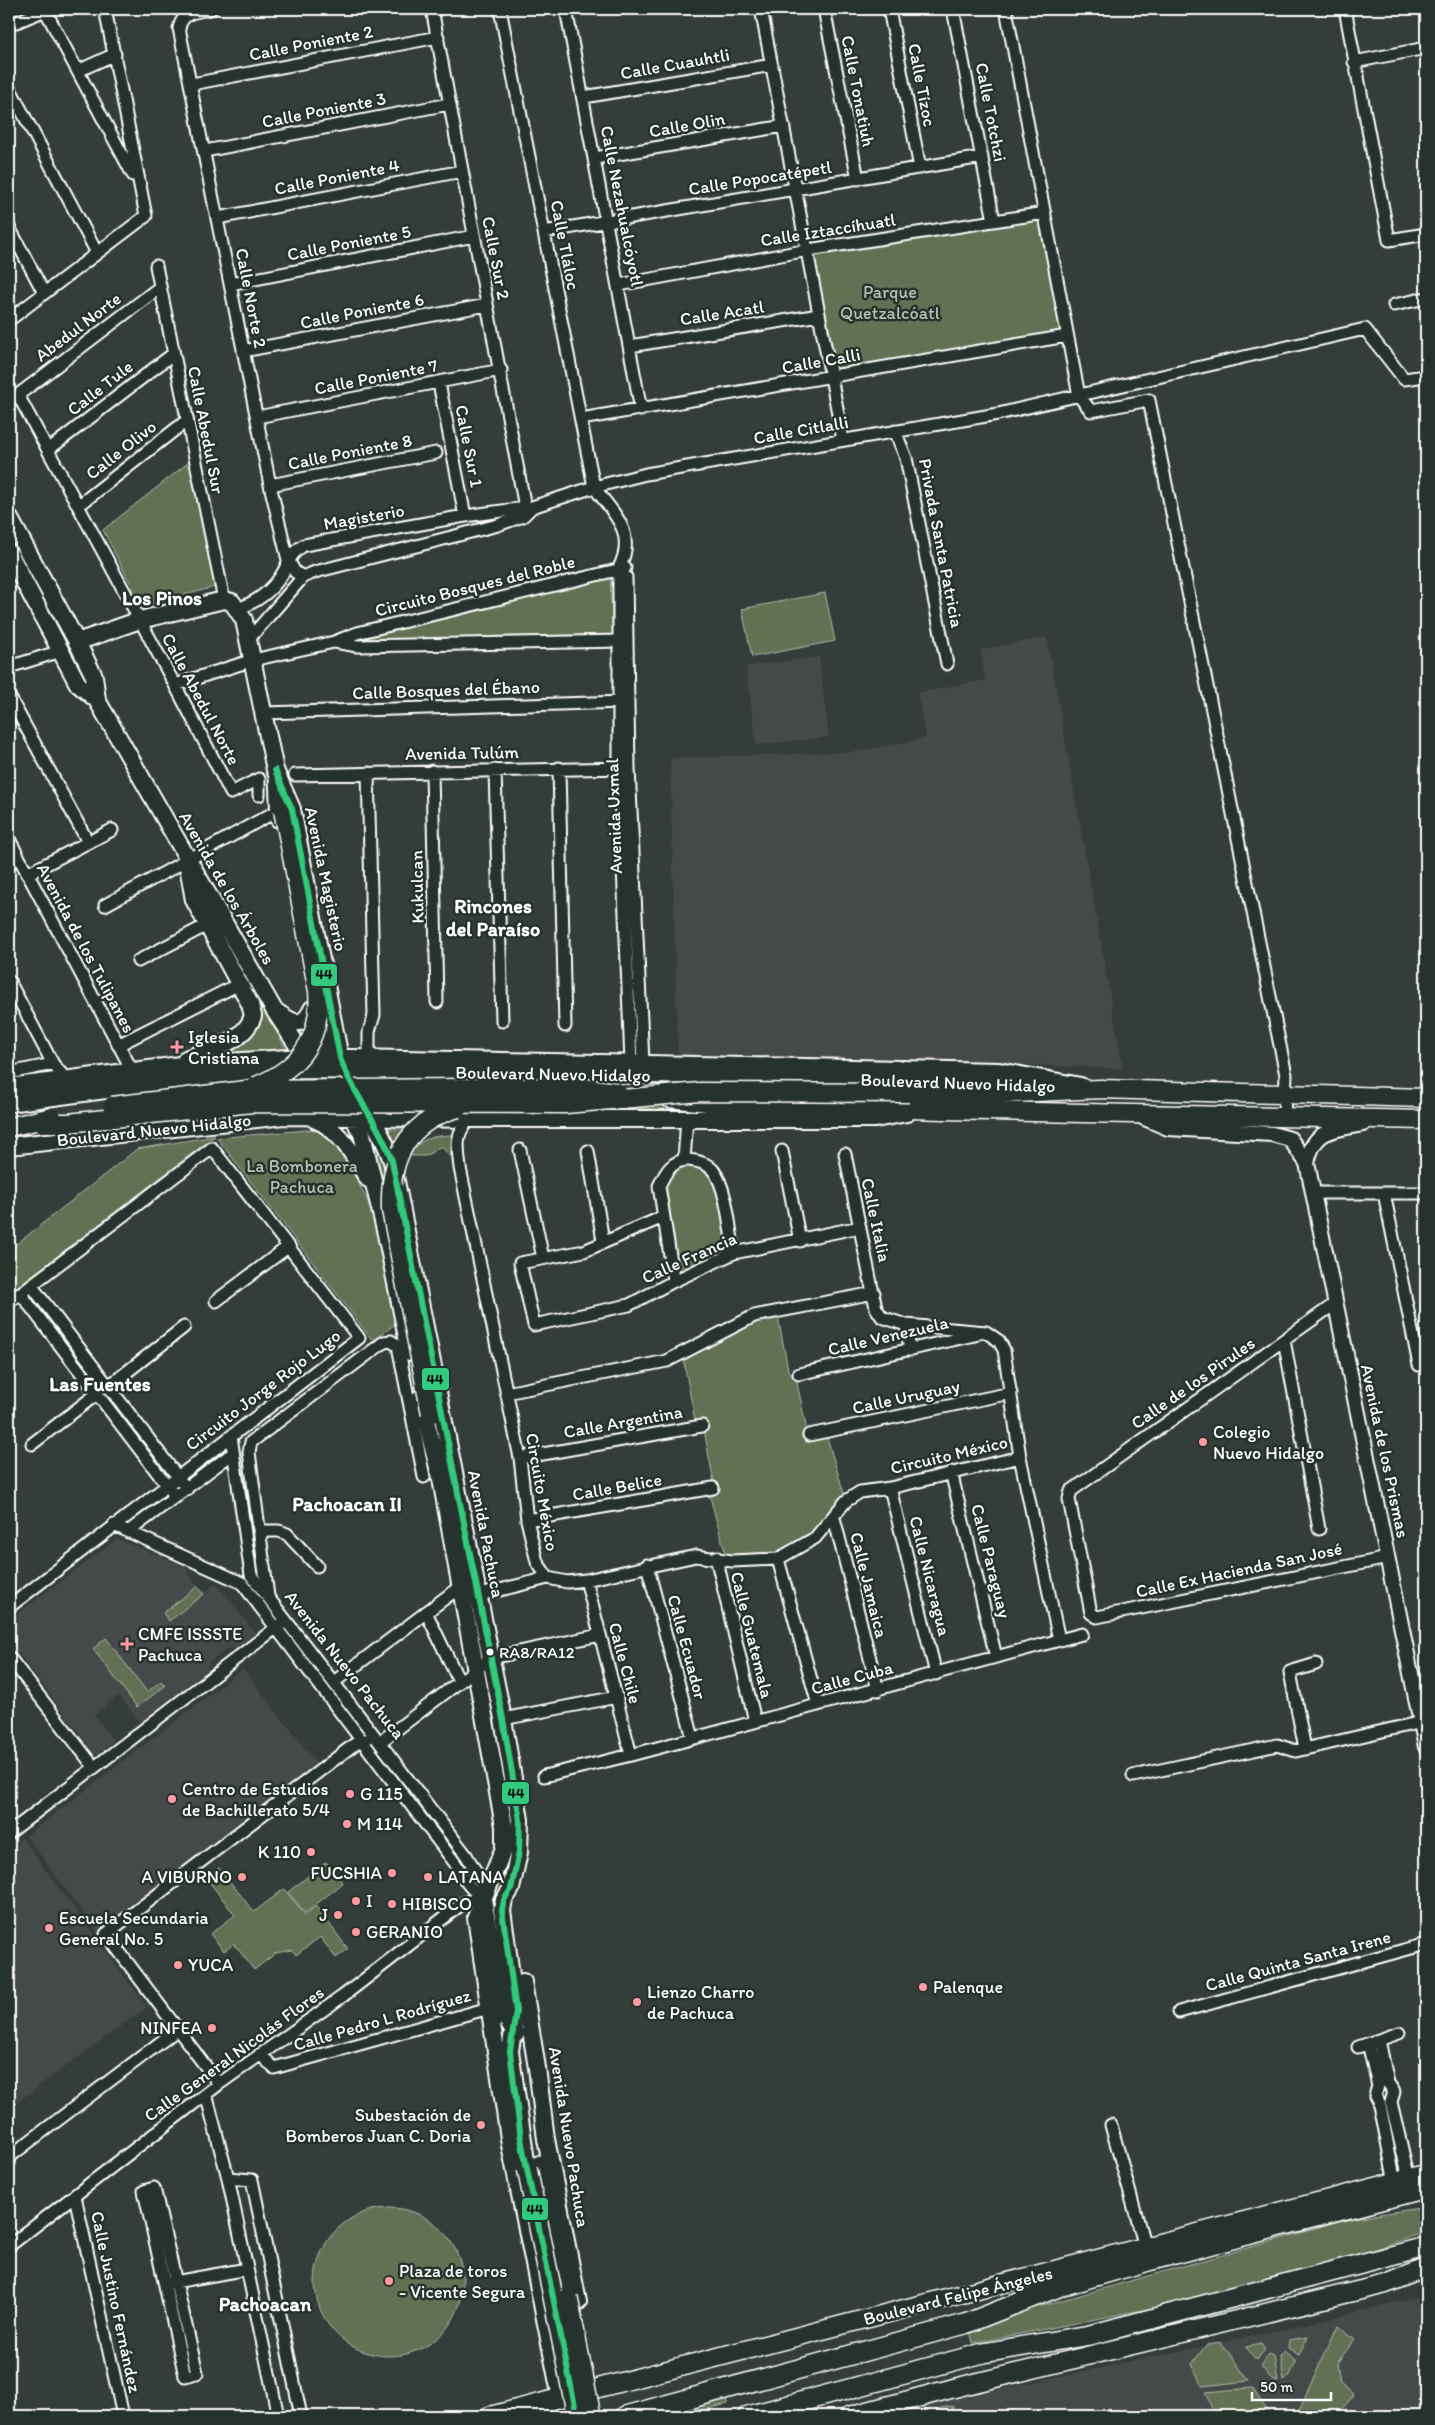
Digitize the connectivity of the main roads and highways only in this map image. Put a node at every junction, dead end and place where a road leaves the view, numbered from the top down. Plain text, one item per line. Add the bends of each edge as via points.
1 (9, 517) edge
2 (9, 553) edge
3 (77, 642) junction
4 (97, 700) junction
5 (275, 770) junction
6 (279, 811) joint
7 (187, 859) junction
8 (274, 1010) junction
9 (334, 1024) junction
10 (304, 1057) junction
11 (369, 1058) junction
12 (611, 1062) junction
13 (180, 1065) junction
14 (342, 1065) junction
15 (406, 1066) junction
16 (316, 1071) junction
17 (575, 1074) junction
18 (11, 1078) edge
19 (331, 1089) junction
20 (1100, 1089) junction
21 (246, 1090) junction
22 (360, 1096) junction
23 (1426, 1098) edge
24 (9, 1103) edge
25 (928, 1109) junction
26 (470, 1112) junction
27 (284, 1116) junction
28 (307, 1117) junction
29 (353, 1118) junction
30 (373, 1118) junction
31 (1426, 1120) edge
32 (9, 1125) edge
33 (9, 1146) edge
34 (398, 1186) junction
35 (373, 1188) junction
36 (430, 1414) joint
37 (439, 1471) junction
38 (511, 1889) junction
39 (483, 1897) junction
40 (514, 2030) junction
41 (534, 2166) junction
42 (1426, 2174) edge
43 (1426, 2188) edge
44 (1426, 2247) edge
45 (1101, 2260) junction
46 (1426, 2269) edge
47 (1032, 2277) junction
48 (1085, 2280) junction
49 (1062, 2286) junction
50 (1011, 2306) junction
51 (1090, 2335) junction
52 (591, 2366) junction
53 (557, 2374) junction
54 (595, 2390) junction
55 (561, 2398) junction
56 (490, 2416) edge
57 (577, 2416) edge
58 (591, 2416) edge
59 (611, 2416) edge
60 (625, 2416) edge
61 (748, 2416) edge
62 (787, 2416) edge
63 (849, 2416) edge

1 - 3 main road, Avenida de los Árboles
2 - 4 main road, Avenida de los Árboles via 78,684
3 - 4 main road, Avenida de los Árboles via 94,676
3 - 5 main road, Avenida Magisterio via 140,620 224,600 232,602 238,609 249,639
4 - 7 main road, Avenida de los Árboles
5 - 6 main road
5 - 9 main road, Avenida Magisterio via 292,809
6 - 21 main road, bridge via 318,991 317,1020 308,1046 297,1061 272,1080
7 - 8 main road, Avenida de los Árboles
7 - 13 main road via 194,900 253,1016 236,1039
8 - 10 main road, Avenida de los Árboles
8 - 14 main road via 288,1020 301,1022 306,1020 312,1009 319,1040
9 - 11 main road via 349,1051
9 - 14 main road, Avenida Magisterio
10 - 13 main road
10 - 14 main road
10 - 16 main road, Avenida de los Árboles
11 - 14 main road
11 - 15 main road
12 - 15 main road
12 - 17 main road
12 - 20 main road via 999,1071
13 - 18 main road via 66,1079
14 - 15 main road, Boulevard Nuevo Hidalgo
14 - 16 main road, Boulevard Nuevo Hidalgo
14 - 19 main road via 339,1083
14 - 22 main road
15 - 17 main road, Boulevard Nuevo Hidalgo
15 - 22 main road
16 - 19 main road, Avenida de los Árboles
16 - 24 main road, Boulevard Nuevo Hidalgo via 209,1076
17 - 20 main road, Boulevard Nuevo Hidalgo via 991,1082
19 - 27 main road
19 - 29 main road
20 - 23 main road, Boulevard Nuevo Hidalgo
20 - 26 main road, Boulevard Nuevo Hidalgo, bridge via 993,1094 700,1092
21 - 25 main road, Boulevard Nuevo Hidalgo, bridge via 576,1087 703,1103
21 - 32 main road, Boulevard Nuevo Hidalgo, bridge via 88,1110
22 - 29 main road via 354,1105
22 - 30 main road
25 - 26 main road, Boulevard Nuevo Hidalgo via 874,1119 686,1119
25 - 31 main road, Boulevard Nuevo Hidalgo via 1135,1113 1172,1122 1266,1125 1276,1123 1284,1116
26 - 30 main road, Boulevard Nuevo Hidalgo
26 - 32 main road, Boulevard Nuevo Hidalgo, bridge via 252,1103 68,1123
26 - 34 main road via 422,1135 406,1153
26 - 36 main road, bridge via 438,1115 416,1130 398,1154 390,1187 391,1210
27 - 28 main road, Boulevard Nuevo Hidalgo
27 - 33 main road, Boulevard Nuevo Hidalgo
28 - 29 main road, Boulevard Nuevo Hidalgo
28 - 35 main road via 330,1126
29 - 30 main road, Boulevard Nuevo Hidalgo
29 - 35 main road via 362,1134
30 - 34 main road, Avenida Pachuca via 389,1150
34 - 38 main road, Avenida Pachuca via 520,1820 519,1852
35 - 37 main road via 386,1234 423,1415
36 - 37 main road
37 - 39 main road, Avenida Pachuca via 504,1826 504,1848
38 - 39 main road
38 - 40 main road via 502,1910 516,2011
38 - 52 main road, Avenida Nuevo Pachuca via 546,2138
39 - 40 main road via 504,2015
39 - 53 main road, Avenida Nuevo Pachuca via 476,1917 510,2145
40 - 41 main road via 510,2051
41 - 57 highway, bridge
41 - 58 highway, bridge
42 - 45 main road, Boulevard Felipe Ángeles
43 - 48 highway, Boulevard Felipe Ángeles
44 - 51 highway
45 - 47 main road, Boulevard Felipe Ángeles
45 - 48 highway
46 - 63 main road via 1386,2284
47 - 49 highway
47 - 54 main road, Boulevard Felipe Ángeles
48 - 49 highway, Boulevard Felipe Ángeles
49 - 50 highway, Boulevard Felipe Ángeles
50 - 59 highway via 981,2308
50 - 60 highway, Boulevard Felipe Ángeles via 965,2324
51 - 61 highway via 983,2353
51 - 62 highway via 985,2366
52 - 53 main road via 575,2375
52 - 54 main road, Avenida Nuevo Pachuca
53 - 55 main road, Avenida Nuevo Pachuca
54 - 55 main road, Boulevard Felipe Ángeles
55 - 56 main road, Boulevard Felipe Ángeles

